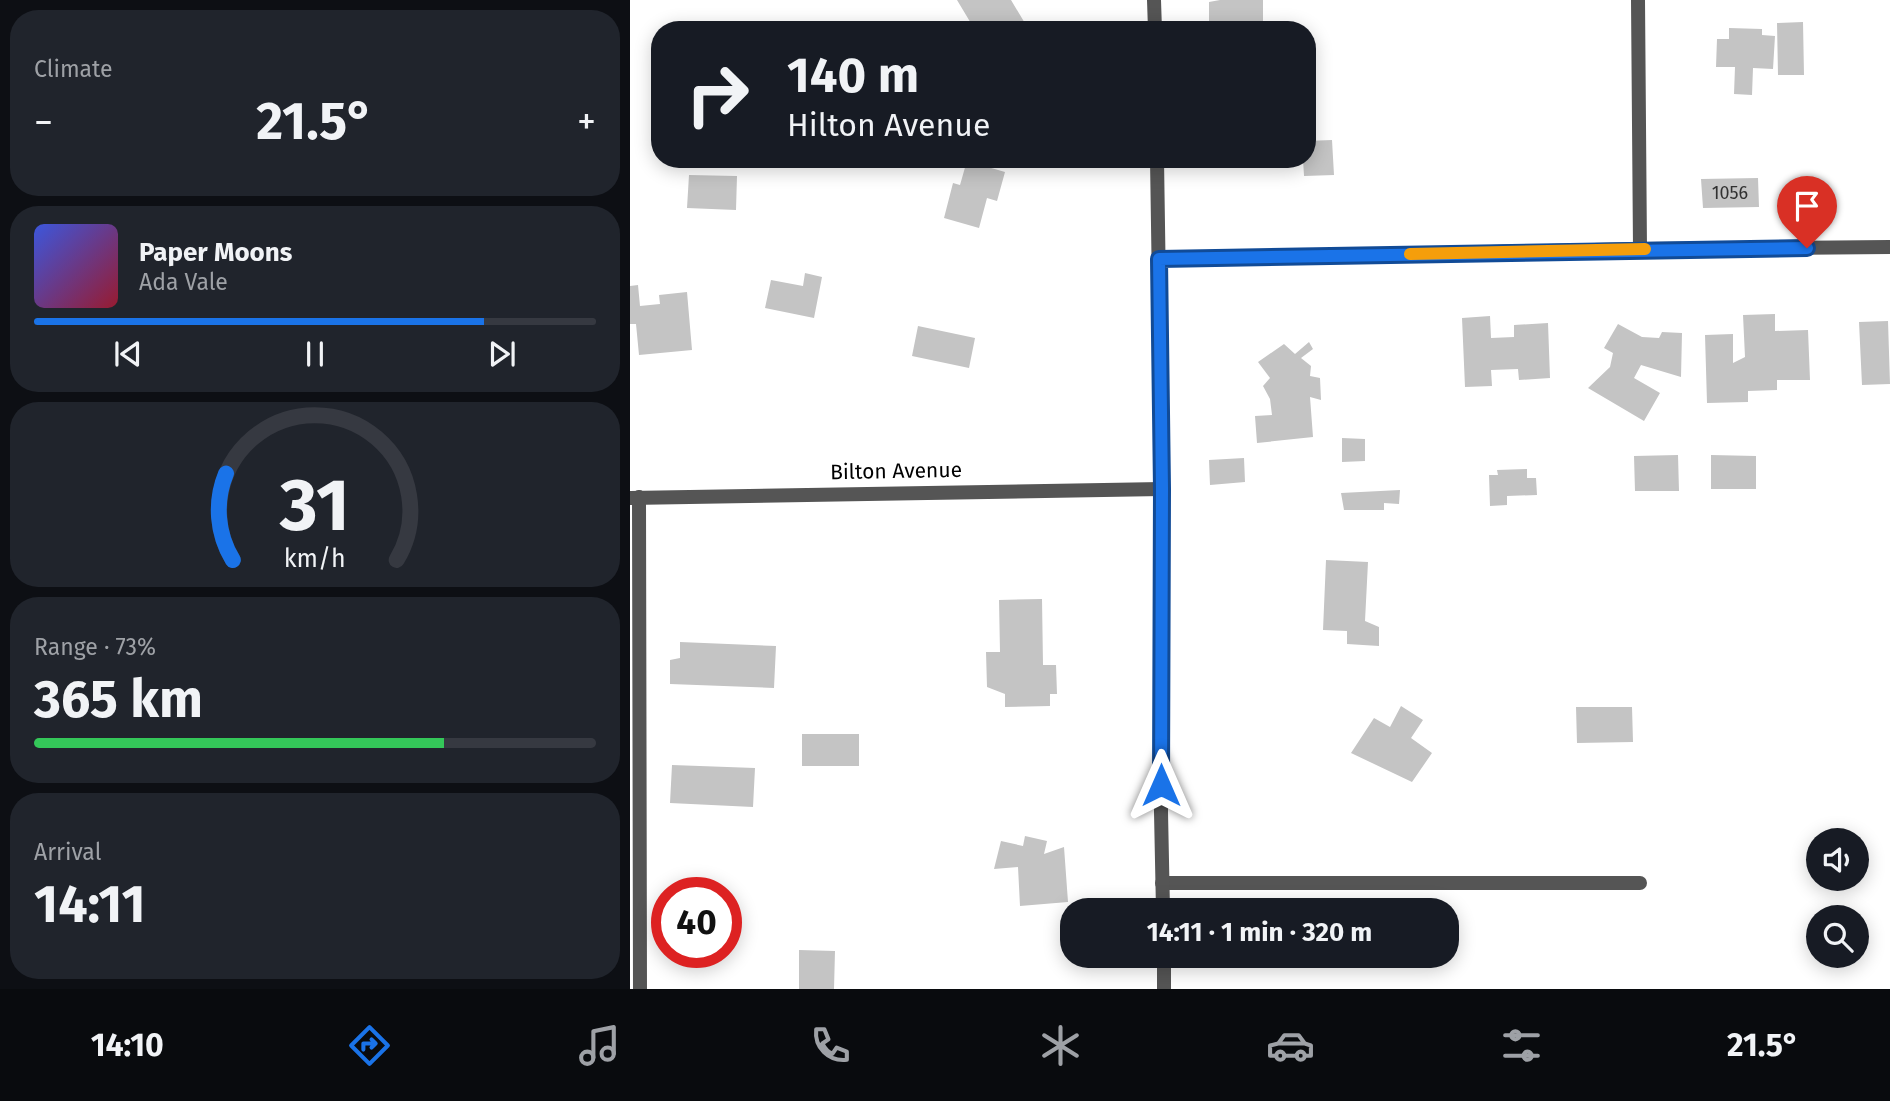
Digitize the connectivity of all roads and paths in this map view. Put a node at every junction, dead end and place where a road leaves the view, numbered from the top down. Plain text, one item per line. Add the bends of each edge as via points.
1 (1154, 0) edge
2 (1638, 0) edge
3 (1155, 21) edge
4 (1157, 168) edge
5 (1890, 247) edge
6 (1640, 249) junction
7 (1159, 259) junction
8 (1162, 489) junction
9 (635, 498) edge
10 (1162, 883) junction
11 (1640, 883) dead end
12 (1163, 898) edge
13 (1164, 968) edge
14 (640, 989) edge
15 (1164, 989) edge

1 - 3 street
2 - 6 street
4 - 7 street
5 - 6 street
6 - 7 street
7 - 8 street
8 - 9 street, Bilton Avenue
8 - 10 street
9 - 14 street
10 - 11 street
10 - 12 street
13 - 15 street

